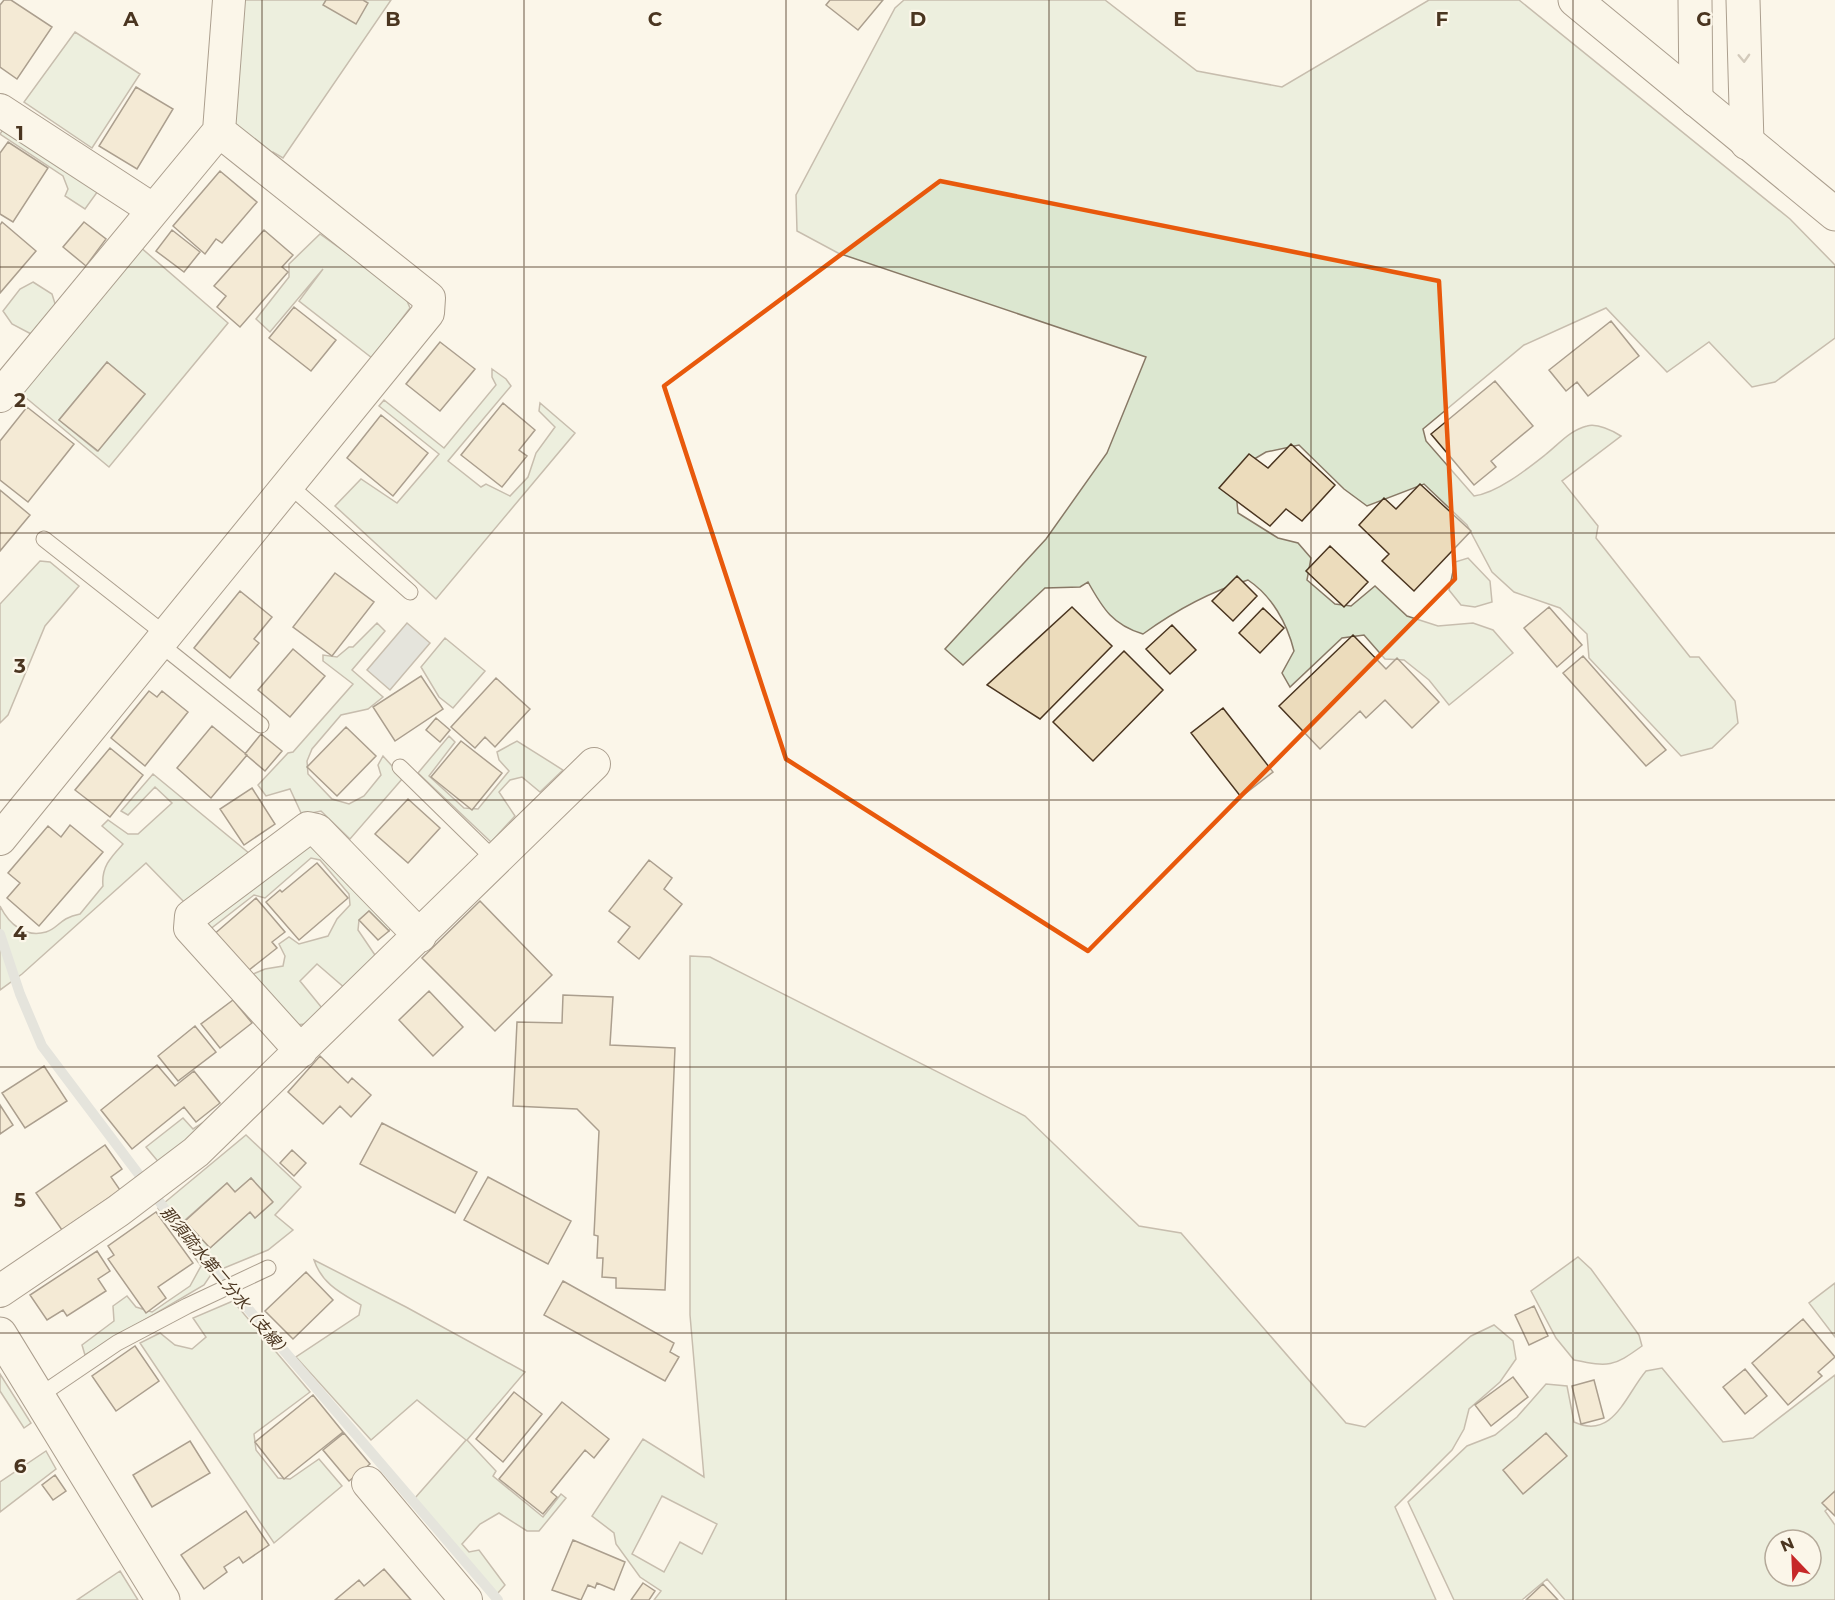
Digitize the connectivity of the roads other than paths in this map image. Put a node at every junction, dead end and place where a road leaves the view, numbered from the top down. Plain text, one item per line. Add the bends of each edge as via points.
1 (229, 0) edge
2 (1575, 0) edge
3 (1695, 0) edge
4 (1743, 0) edge
5 (1696, 100) junction
6 (0, 110) edge
7 (219, 131) junction
8 (1747, 142) junction
9 (152, 209) junction
10 (1835, 214) edge
11 (0, 396) edge
12 (289, 485) junction
13 (45, 539) dead end
14 (410, 592) dead end
15 (163, 640) junction
16 (261, 725) dead end
17 (594, 764) dead end
18 (400, 767) dead end
19 (0, 839) edge
20 (496, 861) junction
21 (420, 936) junction
22 (301, 1051) junction
23 (268, 1268) dead end
24 (0, 1291) edge
25 (0, 1336) edge
26 (39, 1396) junction
27 (368, 1483) dead end
28 (163, 1600) edge
29 (466, 1600) edge

1 - 7 street
2 - 5 street
3 - 5 street
4 -> 8 street
5 - 8 street
6 - 9 street
7 - 9 street
7 - 12 street via 429,298 428,312
8 - 10 street
9 - 11 street
12 - 14 lane
12 - 15 street
13 - 15 lane
15 - 16 lane
15 - 19 street
17 - 20 street
18 - 20 lane
20 - 21 street
21 - 22 street
21 - 22 street via 317,830 308,828 191,916 190,928
22 - 24 street via 196,1152 118,1211
23 - 26 lane via 117,1344
25 - 26 street
26 - 28 street
27 - 29 street

